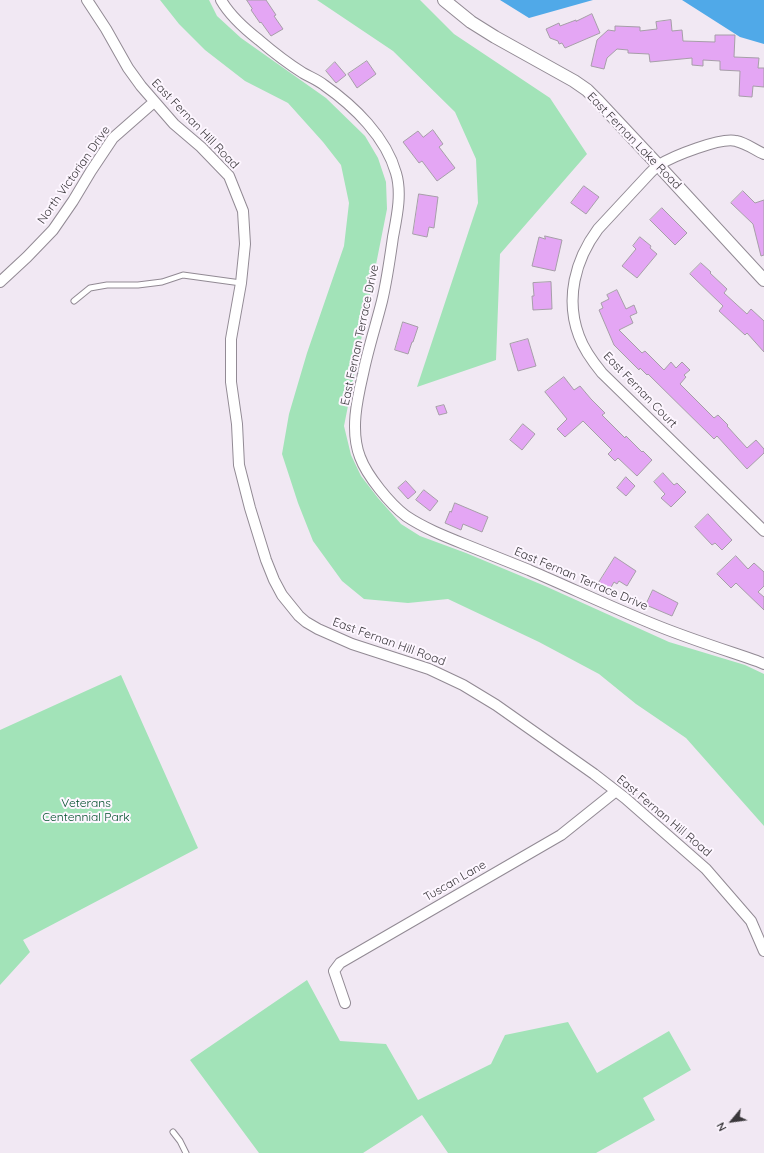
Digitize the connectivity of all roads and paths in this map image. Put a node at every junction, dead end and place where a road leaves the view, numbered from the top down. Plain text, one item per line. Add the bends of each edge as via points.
1 (87, 0) edge
2 (221, 0) edge
3 (444, 0) edge
4 (154, 102) junction
5 (764, 154) edge
6 (658, 165) junction
7 (764, 280) edge
8 (0, 282) edge
9 (241, 283) junction
10 (74, 301) dead end
11 (764, 531) edge
12 (764, 664) edge
13 (616, 791) junction
14 (764, 951) edge
15 (345, 1003) dead end
16 (173, 1132) dead end
17 (186, 1153) edge

1 - 4 street, East Fernan Hill Road via 128,68
2 - 12 street, East Fernan Terrace Drive via 233,17 251,34 277,55 324,85 356,111 383,143 397,174 397,212 390,259 362,374 355,430 360,459 382,491 403,514 441,535 655,625
3 - 6 street, East Fernan Lake Road via 471,22 586,90
4 - 8 street, North Victorian Drive via 113,138 53,230
4 - 9 street, East Fernan Hill Road via 229,176 242,211 245,244
5 - 6 street via 734,140 721,141 688,151
6 - 7 street, East Fernan Lake Road
6 - 11 street, East Fernan Court via 598,229 583,253 574,279 572,298 579,336 592,361 602,373
9 - 10 lane via 183,275 162,282 90,288
9 - 13 street, East Fernan Hill Road via 231,339 231,382 240,465 266,560 274,580 289,604 306,622 318,629 352,644 429,669 463,685 496,705
13 - 14 street, East Fernan Hill Road via 706,869 750,921
13 - 15 street, Tuscan Lane via 561,835 340,963 334,971
16 - 17 lane

